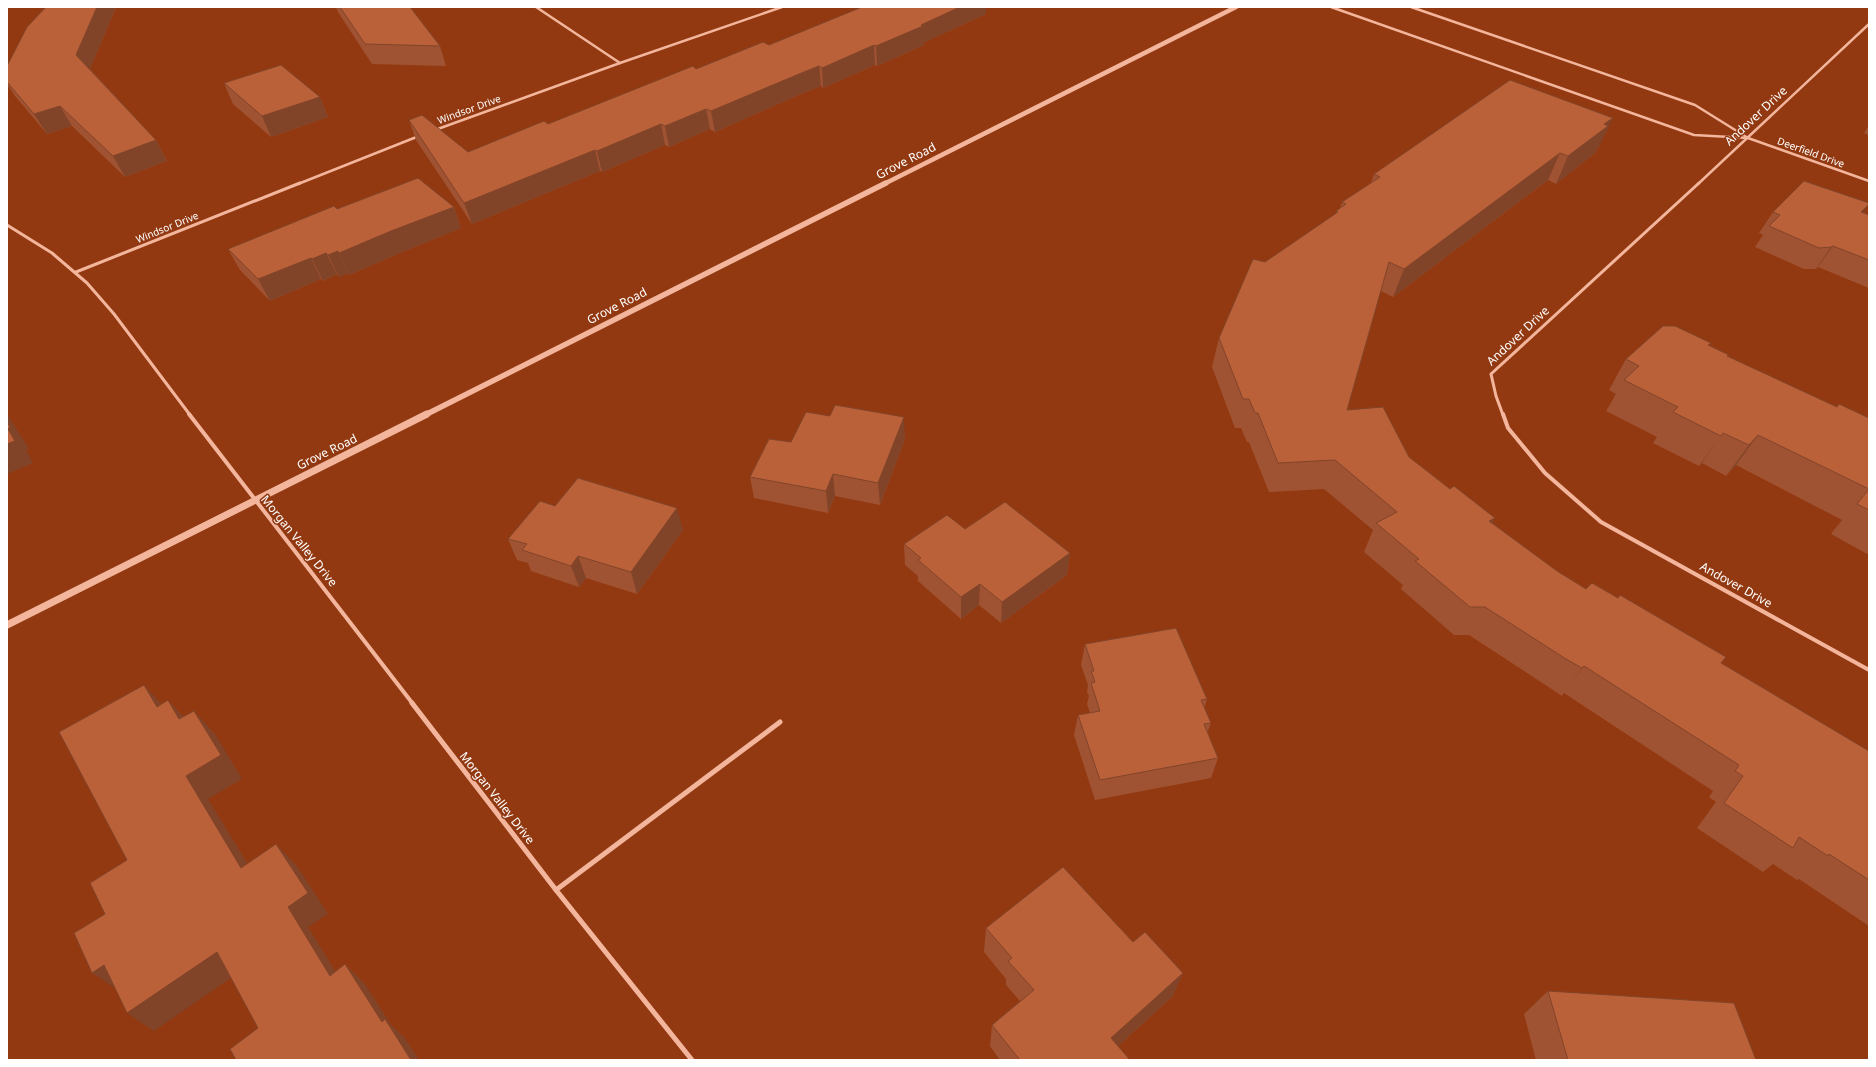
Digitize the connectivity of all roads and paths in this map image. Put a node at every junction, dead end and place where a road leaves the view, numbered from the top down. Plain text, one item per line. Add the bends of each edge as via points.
1 (536, 7) edge
2 (782, 7) edge
3 (1236, 7) edge
4 (1331, 7) edge
5 (1411, 7) edge
6 (1869, 24) edge
7 (620, 63) junction
8 (431, 132) edge
9 (424, 134) edge
10 (1748, 138) junction
11 (1869, 181) edge
12 (7, 225) edge
13 (76, 272) junction
14 (253, 500) junction
15 (7, 625) edge
16 (1869, 670) edge
17 (780, 722) dead end
18 (556, 890) junction
19 (692, 1060) edge

1 - 7 street
2 - 7 street, Windsor Drive
3 - 14 street, Grove Road
4 - 10 street via 1694,134
5 - 10 street via 1695,105
6 - 10 street, Andover Drive
7 - 8 street, Windsor Drive
9 - 13 street, Windsor Drive
10 - 11 street, Deerfield Drive
10 - 16 street, Andover Drive via 1491,374 1508,428 1545,473 1601,522
12 - 13 street, Morgan Valley Drive via 35,241
13 - 14 street, Morgan Valley Drive via 107,305
14 - 15 street, Grove Road
14 - 18 street, Morgan Valley Drive via 295,550
17 - 18 street
18 - 19 street, Morgan Valley Drive

